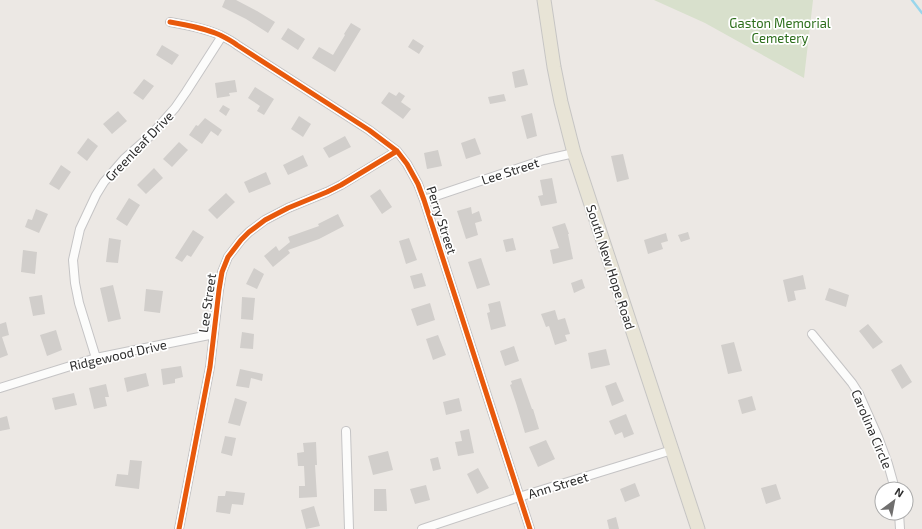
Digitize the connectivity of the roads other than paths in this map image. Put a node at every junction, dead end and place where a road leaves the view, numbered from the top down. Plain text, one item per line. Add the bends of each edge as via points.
1 (544, 0) edge
2 (170, 22) dead end
3 (222, 36) junction
4 (397, 150) junction
5 (574, 153) junction
6 (424, 200) junction
7 (214, 334) junction
8 (812, 334) dead end
9 (96, 358) junction
10 (0, 388) edge
11 (346, 431) dead end
12 (672, 450) junction
13 (893, 481) edge
14 (519, 497) junction
15 (179, 529) edge
16 (349, 529) edge
17 (422, 529) edge
18 (530, 529) edge
19 (698, 529) edge

1 - 5 main road, South New Hope Road via 554,67
2 - 3 street, Perry Street via 205,29
3 - 4 street, Perry Street
3 - 9 street, Greenleaf Drive via 175,108 104,182 80,229 73,260 79,303
4 - 6 street, Perry Street via 418,184
4 - 7 street, Lee Street via 341,185 265,220 245,236 228,257 222,272
5 - 6 street, Lee Street via 543,160
5 - 12 main road, South New Hope Road
6 - 14 street, Perry Street
7 - 9 street, Ridgewood Drive
7 - 15 street, Lee Street
8 - 13 street, Carolina Circle via 859,394 881,444
9 - 10 street, Ridgewood Drive
11 - 16 street
12 - 14 street, Ann Street
12 - 19 main road, South New Hope Road
14 - 17 street, Ann Street
14 - 18 street, Perry Street

